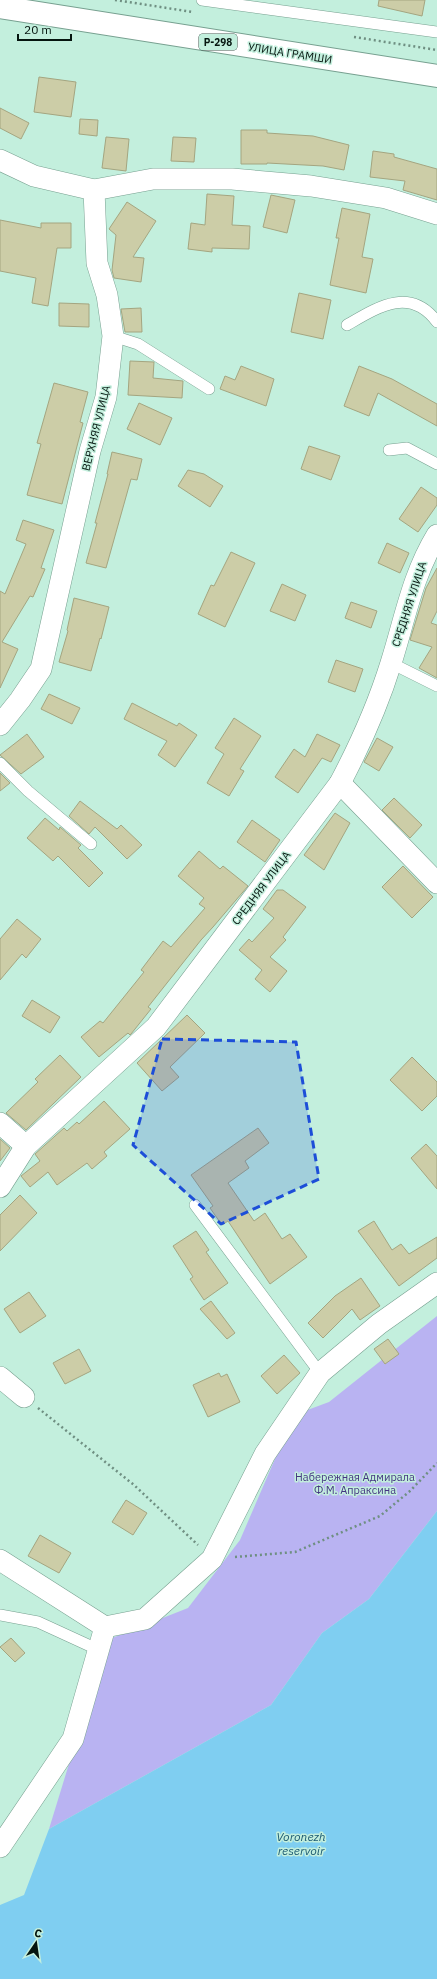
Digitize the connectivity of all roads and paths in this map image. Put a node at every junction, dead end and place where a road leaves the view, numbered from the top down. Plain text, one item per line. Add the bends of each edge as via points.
1 (202, 0) edge
2 (0, 7) edge
3 (437, 32) edge
4 (437, 76) edge
5 (0, 160) edge
6 (94, 190) junction
7 (437, 214) edge
8 (437, 322) edge
9 (347, 325) dead end
10 (112, 336) junction
11 (209, 389) dead end
12 (389, 450) dead end
13 (437, 464) edge
14 (437, 535) edge
15 (391, 664) junction
16 (437, 686) edge
17 (0, 725) edge
18 (0, 763) edge
19 (340, 783) junction
20 (92, 844) dead end
21 (437, 883) edge
22 (0, 1123) edge
23 (26, 1146) junction
24 (0, 1187) edge
25 (195, 1205) dead end
26 (437, 1283) edge
27 (320, 1373) junction
28 (0, 1376) edge
29 (24, 1397) joint
30 (437, 1463) edge
31 (212, 1559) junction
32 (0, 1560) edge
33 (0, 1615) edge
34 (105, 1627) junction
35 (99, 1650) junction
36 (0, 1847) edge

1 - 3 lane
2 - 4 highway, УЛИЦА ГРАМШИ / Р-298
5 - 6 street via 34,176
6 - 7 street via 153,179 232,178 311,186 386,198
6 - 10 street, ВЕРХНЯЯ УЛИЦА via 97,263 107,295
8 - 9 lane via 430,313 414,304 398,302 376,308
10 - 11 lane via 138,344
10 - 17 street, ВЕРХНЯЯ УЛИЦА via 106,396 90,451 41,669
12 - 13 lane via 407,448
14 - 15 street, СРЕДНЯЯ УЛИЦА via 426,553 405,611
15 - 16 lane
15 - 19 street, СРЕДНЯЯ УЛИЦА via 363,740
18 - 20 lane via 28,791
19 - 21 street
19 - 23 street, СРЕДНЯЯ УЛИЦА via 156,1027
22 - 23 street
23 - 24 street, СРЕДНЯЯ УЛИЦА
25 - 27 lane
26 - 27 street via 379,1324
27 - 31 street via 265,1454
28 - 29 street
29 - 31 path via 134,1485
30 - 31 path via 410,1491 380,1516 294,1552
31 - 34 street via 145,1619
32 - 34 street
33 - 35 lane via 38,1622
34 - 35 street
35 - 36 street via 73,1739

